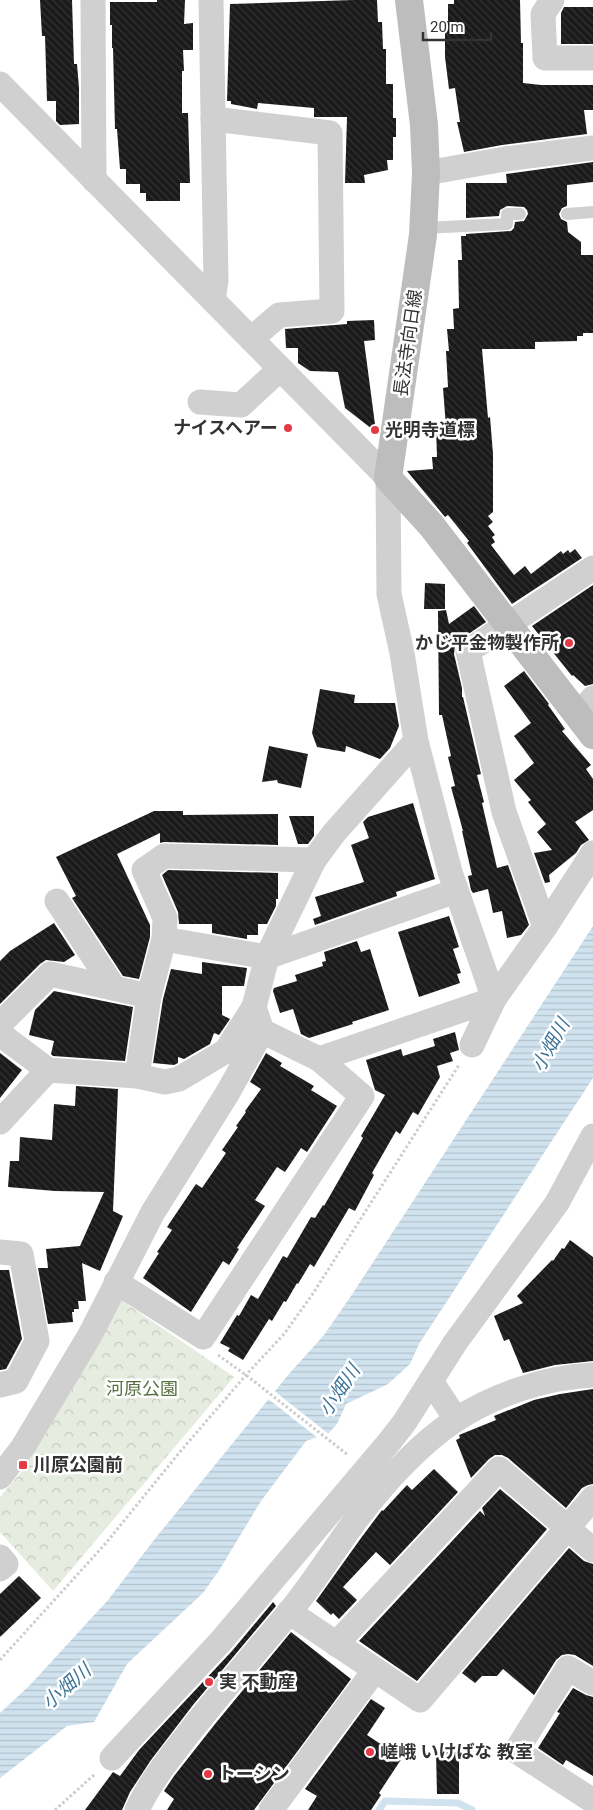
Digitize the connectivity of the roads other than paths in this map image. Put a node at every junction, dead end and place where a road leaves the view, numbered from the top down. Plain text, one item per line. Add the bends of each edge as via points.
1 (93, 0) edge
2 (211, 0) edge
3 (409, 0) edge
4 (552, 0) edge
5 (593, 58) edge
6 (0, 84) edge
7 (213, 119) junction
8 (593, 148) edge
9 (426, 173) junction
10 (94, 180) junction
11 (593, 212) edge
12 (520, 214) dead end
13 (567, 214) dead end
14 (424, 228) junction
15 (213, 300) junction
16 (251, 339) junction
17 (280, 369) junction
18 (200, 403) dead end
19 (388, 478) junction
20 (593, 568) edge
21 (509, 625) junction
22 (588, 716) edge
23 (416, 741) junction
24 (593, 853) edge
25 (314, 860) junction
26 (456, 891) junction
27 (57, 901) dead end
28 (545, 927) junction
29 (164, 939) junction
30 (267, 957) junction
31 (114, 988) junction
32 (149, 996) junction
33 (494, 999) junction
34 (254, 1007) junction
35 (0, 1024) edge
36 (262, 1031) junction
37 (0, 1034) edge
38 (472, 1045) road end
39 (319, 1059) junction
40 (48, 1070) junction
41 (137, 1076) junction
42 (0, 1122) edge
43 (593, 1136) edge
44 (0, 1252) edge
45 (116, 1282) junction
46 (593, 1375) edge
47 (431, 1381) junction
48 (0, 1385) edge
49 (454, 1422) junction
50 (0, 1477) edge
51 (593, 1498) edge
52 (566, 1528) junction
53 (593, 1550) edge
54 (0, 1557) edge
55 (0, 1570) edge
56 (289, 1612) junction
57 (336, 1644) junction
58 (375, 1670) junction
59 (593, 1683) edge
60 (112, 1758) road end
61 (593, 1801) edge
62 (137, 1810) edge
63 (271, 1810) edge

1 - 10 street
2 - 7 street
3 - 9 main road, 長法寺向日線 via 424,125
4 - 5 street via 543,14 545,58
6 - 10 street
7 - 15 street via 216,281
7 - 16 street via 330,133 332,311 279,315
8 - 9 street
9 - 14 main road, 長法寺向日線
10 - 15 street
11 - 13 lane
12 - 14 lane via 507,214 507,224
14 - 19 main road, 長法寺向日線
15 - 16 street
16 - 17 street
17 - 18 street via 241,405
17 - 19 street
19 - 21 main road via 431,524
19 - 23 street via 389,594
20 - 21 street
21 - 22 main road
21 - 28 street via 468,651 504,812
23 - 25 street
23 - 26 street
24 - 28 street
25 - 29 street via 164,856 144,870 165,918
25 - 30 street
26 - 30 street
26 - 33 street
27 - 31 street
28 - 33 street
29 - 30 street
29 - 32 street
30 - 34 street
31 - 32 street
31 - 35 street via 50,974
32 - 41 street
33 - 38 street
33 - 39 street
34 - 36 street
34 - 41 street via 226,1051 179,1079 165,1082
36 - 39 street
36 - 45 street via 227,1094 153,1212
37 - 40 street
39 - 45 street via 362,1096 203,1337
40 - 41 street
40 - 42 street
43 - 47 street via 557,1203
44 - 48 street via 21,1254 37,1341 16,1381
45 - 50 street via 85,1343 23,1447
46 - 49 street via 562,1378 528,1387 496,1399
47 - 49 street
47 - 60 street via 404,1423 303,1546 221,1641
49 - 56 street via 382,1487
51 - 52 street
52 - 53 street
52 - 57 street via 500,1469
52 - 58 street via 420,1700
54 - 55 street via 6,1564
56 - 57 street
56 - 62 street via 155,1776
57 - 58 street
58 - 63 street
59 - 61 street via 568,1668 516,1751

